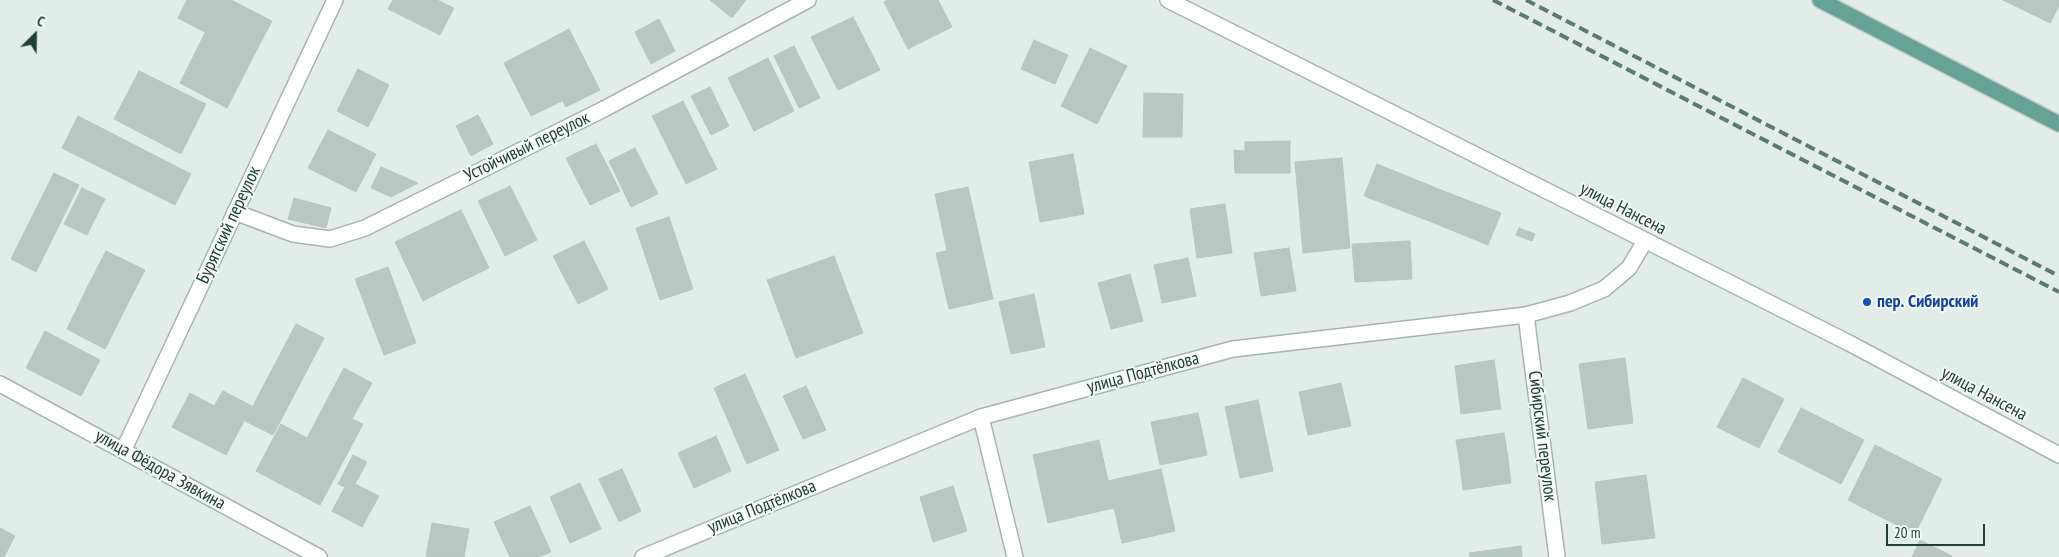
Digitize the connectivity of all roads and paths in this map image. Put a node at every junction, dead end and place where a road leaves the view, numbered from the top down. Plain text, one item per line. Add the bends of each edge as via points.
1 (335, 0) edge
2 (808, 0) edge
3 (1168, 0) edge
4 (1820, 0) edge
5 (2059, 124) edge
6 (235, 212) junction
7 (1645, 241) junction
8 (1526, 316) junction
9 (0, 384) edge
10 (981, 417) junction
11 (124, 449) junction
12 (2059, 455) edge
13 (319, 557) edge
14 (643, 557) edge
15 (1015, 557) edge
16 (1557, 557) edge

1 - 6 street, Бурятский переулок
2 - 6 street, Устойчивый переулок via 604,109 365,228 330,238 293,234
3 - 7 street, улица Нансена
4 - 5 main road
6 - 11 street, Бурятский переулок
7 - 8 street, улица Подтёлкова via 1629,268 1604,289
7 - 12 street, улица Нансена via 1849,343
8 - 10 street, улица Подтёлкова via 1233,349
8 - 16 street, Сибирский переулок
9 - 11 street, улица Фёдора Зявкина
10 - 14 street, улица Подтёлкова
10 - 15 street
11 - 13 street, улица Фёдора Зявкина

